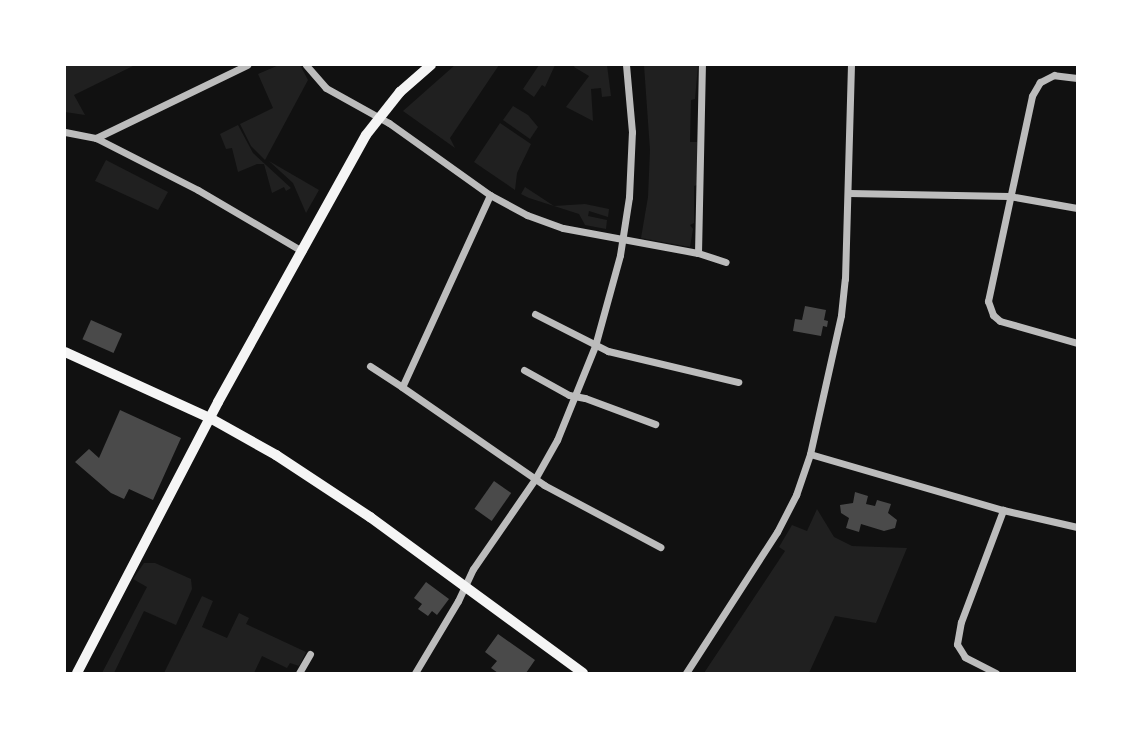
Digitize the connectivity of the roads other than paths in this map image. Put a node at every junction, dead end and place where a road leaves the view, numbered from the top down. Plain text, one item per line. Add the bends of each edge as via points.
1 (247, 65) edge
2 (306, 65) edge
3 (431, 65) edge
4 (626, 65) edge
5 (702, 65) edge
6 (850, 65) edge
7 (1077, 78) edge
8 (378, 117) junction
9 (65, 132) edge
10 (96, 138) junction
11 (849, 193) junction
12 (490, 195) junction
13 (1009, 196) junction
14 (1077, 208) edge
15 (623, 241) junction
16 (302, 251) junction
17 (698, 253) junction
18 (726, 262) dead end
19 (535, 314) dead end
20 (1077, 343) edge
21 (595, 346) junction
22 (65, 352) edge
23 (370, 366) dead end
24 (524, 370) dead end
25 (737, 382) dead end
26 (402, 387) junction
27 (576, 397) junction
28 (210, 418) junction
29 (655, 424) dead end
30 (810, 454) junction
31 (535, 479) junction
32 (1003, 510) junction
33 (1077, 527) edge
34 (660, 547) dead end
35 (465, 588) junction
36 (310, 654) dead end
37 (77, 673) edge
38 (299, 673) edge
39 (415, 673) edge
40 (583, 673) edge
41 (686, 673) edge
42 (996, 673) edge

1 - 10 street
2 - 8 street via 326,88
3 - 8 main road
4 - 15 street via 632,132
5 - 17 street
6 - 11 street
7 - 13 street via 1054,75 1036,87
8 - 12 street
8 - 16 main road
9 - 10 street
10 - 16 street
11 - 13 street
11 - 30 street via 841,310
12 - 15 street via 549,224
12 - 26 street
13 - 14 street
13 - 20 street via 989,308 1000,321
15 - 17 street
15 - 21 street
16 - 28 main road
17 - 18 street
19 - 21 street
21 - 25 street
21 - 27 street
22 - 28 main road
23 - 26 street
24 - 27 street
26 - 31 street
27 - 29 street
27 - 31 street
28 - 35 main road via 342,498
28 - 37 main road
30 - 32 street
30 - 41 street via 777,532
31 - 34 street
31 - 35 street
32 - 33 street
32 - 42 street via 957,644 965,657
35 - 39 street
35 - 40 main road
36 - 38 street

